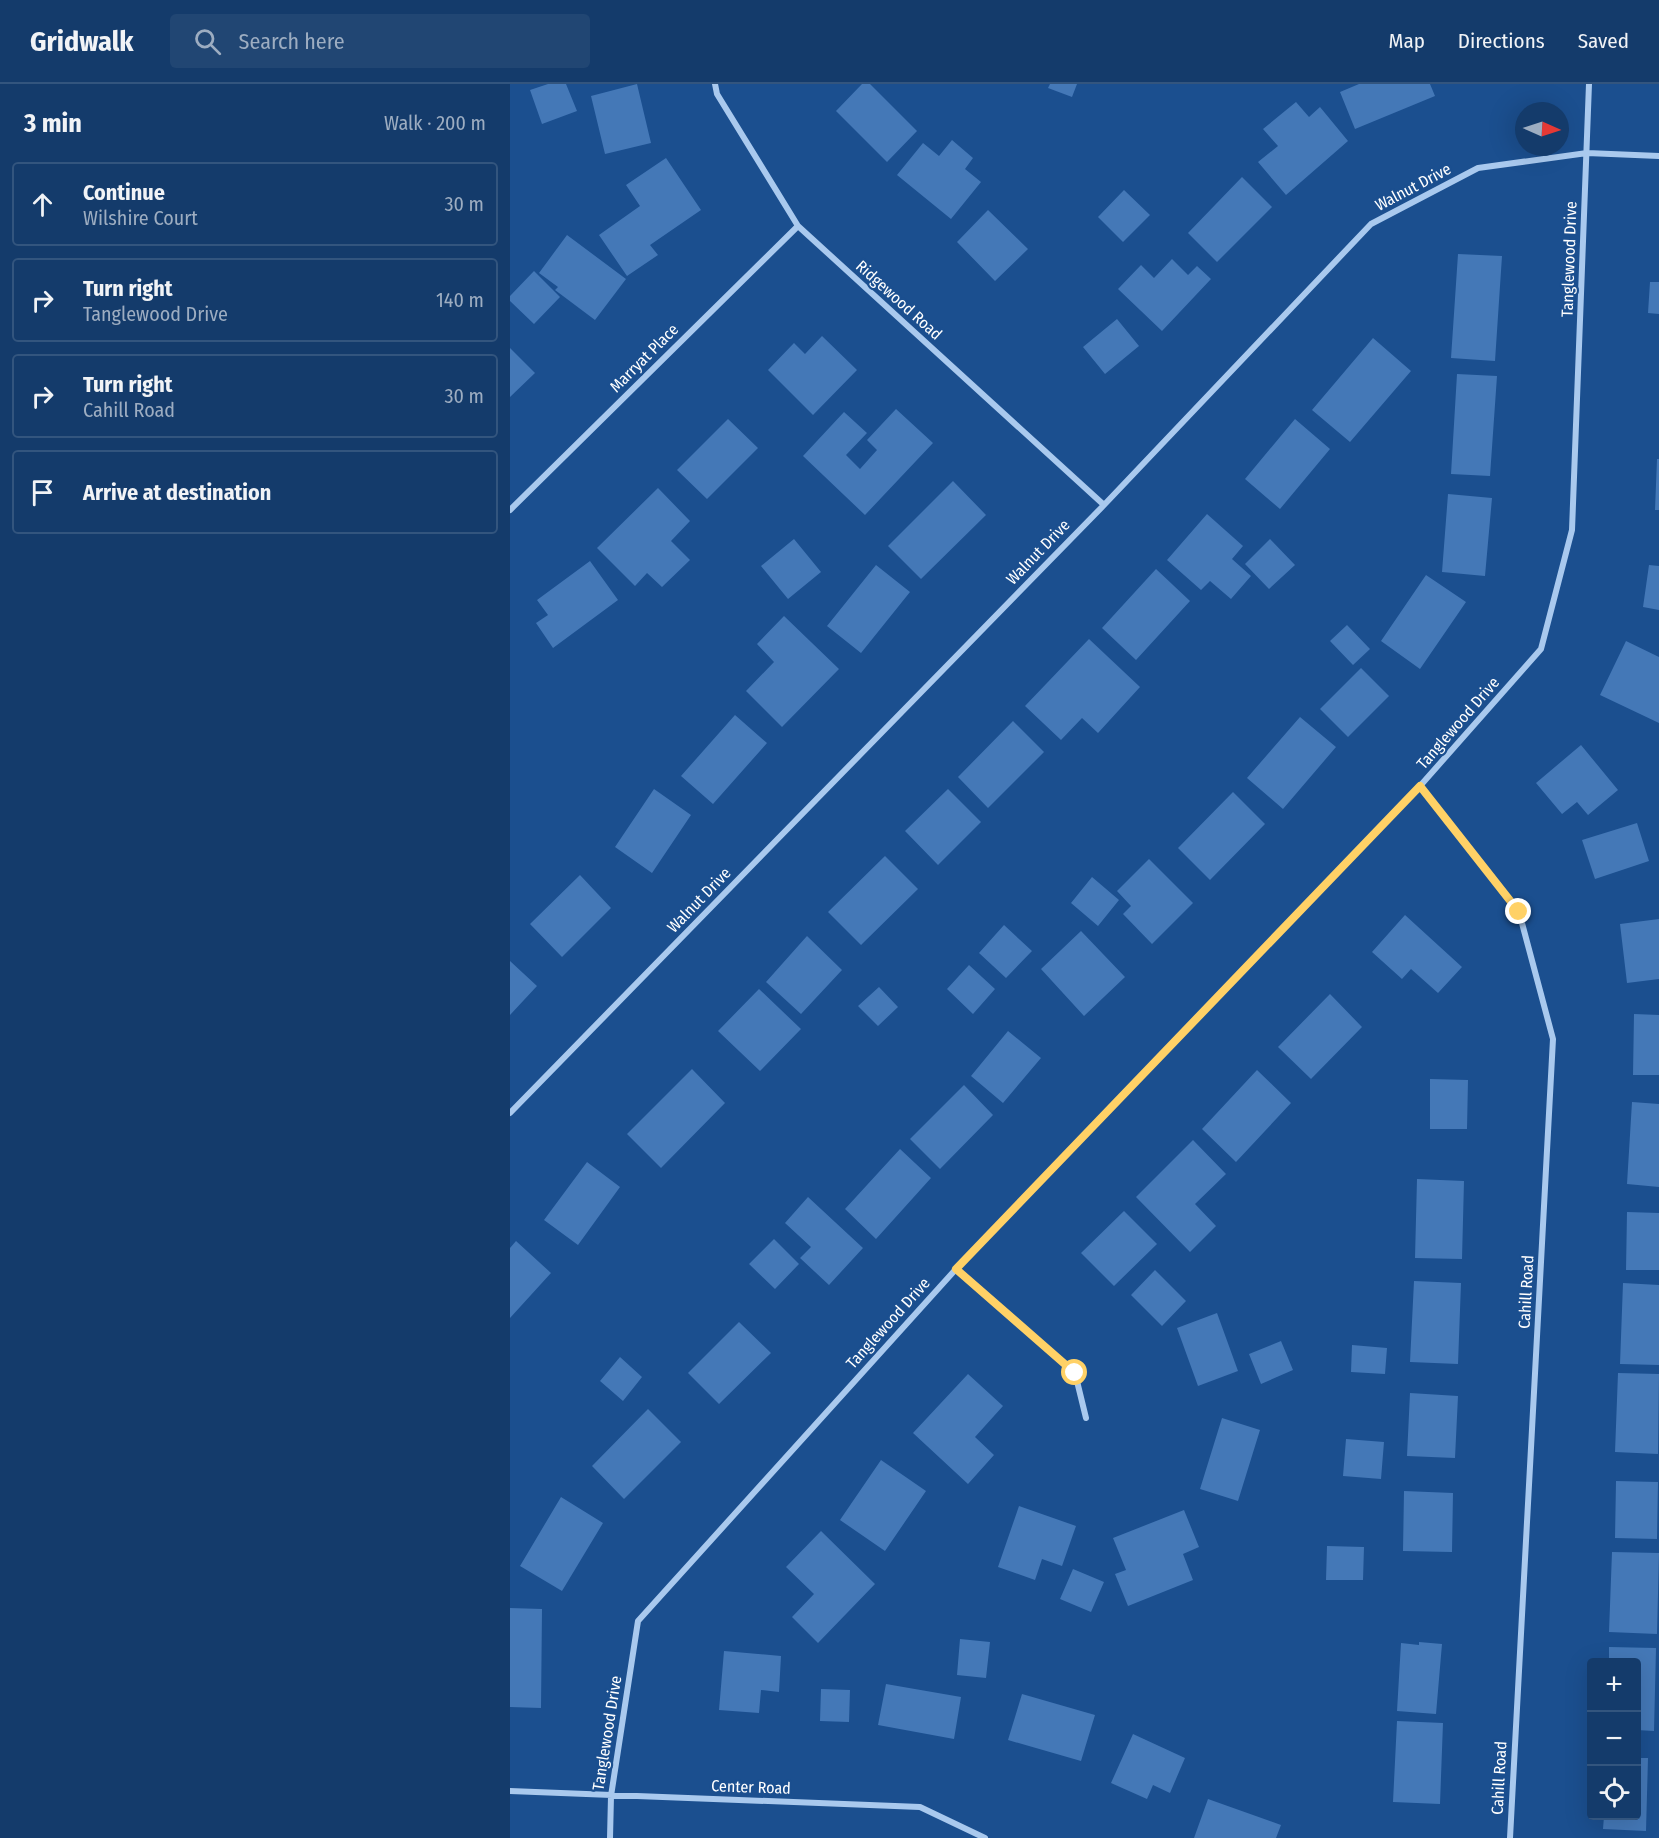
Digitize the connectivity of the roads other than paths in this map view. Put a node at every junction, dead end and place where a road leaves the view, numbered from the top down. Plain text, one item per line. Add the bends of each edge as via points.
1 (715, 84) edge
2 (1589, 84) edge
3 (1587, 153) junction
4 (1659, 156) edge
5 (798, 226) junction
6 (1104, 505) junction
7 (510, 510) edge
8 (1420, 786) junction
9 (510, 1113) edge
10 (956, 1269) junction
11 (1086, 1418) dead end
12 (510, 1791) edge
13 (611, 1796) junction
14 (610, 1838) edge
15 (985, 1838) edge
16 (1510, 1838) edge

1 - 5 street, Ridgewood Road via 717,94
2 - 3 street, Tanglewood Drive
3 - 4 street, Walnut Drive
3 - 6 street, Walnut Drive via 1478,168 1371,224
3 - 8 street, Tanglewood Drive via 1572,530 1544,638 1541,649
5 - 6 street, Ridgewood Road
5 - 7 street, Marryat Place
6 - 9 street, Walnut Drive
8 - 10 street, Tanglewood Drive
8 - 16 street, Cahill Road via 1519,912 1553,1040
10 - 11 street via 1075,1373
10 - 13 street, Tanglewood Drive via 638,1621
12 - 13 street, Center Road
13 - 14 street, Tanglewood Drive
13 - 15 street, Center Road via 920,1807

